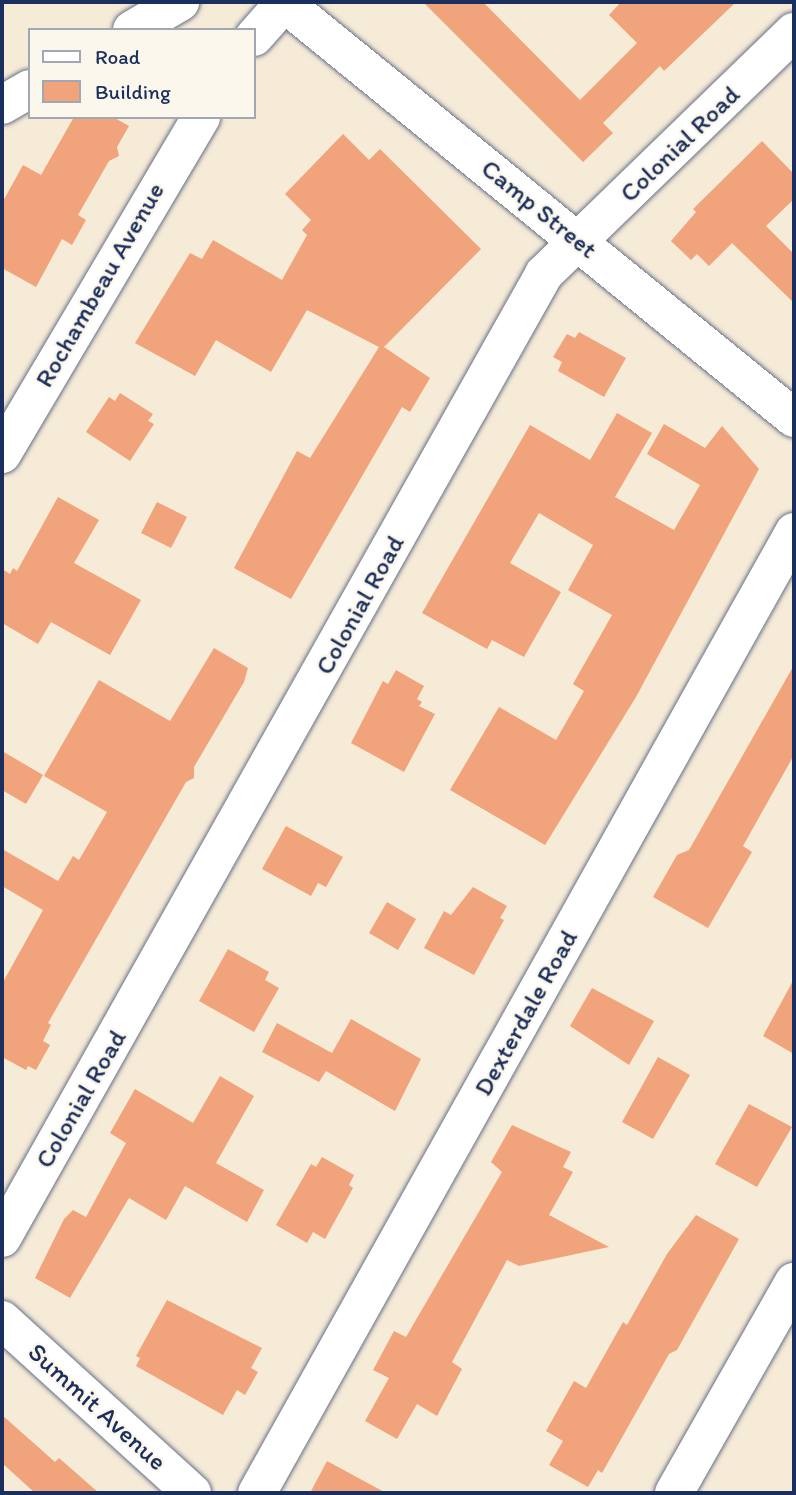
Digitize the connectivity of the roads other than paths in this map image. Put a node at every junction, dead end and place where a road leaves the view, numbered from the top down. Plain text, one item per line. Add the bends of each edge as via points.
1 (180, 2) edge
2 (284, 2) edge
3 (135, 28) edge
4 (794, 32) edge
5 (256, 35) edge
6 (28, 90) edge
7 (2, 105) edge
8 (200, 119) edge
9 (580, 242) junction
10 (794, 418) edge
11 (2, 454) edge
12 (794, 533) edge
13 (2, 1238) edge
14 (794, 1282) edge
15 (2, 1320) edge
16 (192, 1493) edge
17 (257, 1493) edge
18 (674, 1493) edge

1 - 3 street
2 - 5 street
2 - 9 street, Camp Street
4 - 9 street, Colonial Road
6 - 7 street
8 - 11 street, Rochambeau Avenue
9 - 10 street, Camp Street
9 - 13 street, Colonial Road via 544,274
12 - 17 street, Dexterdale Road
14 - 18 street
15 - 16 street, Summit Avenue

